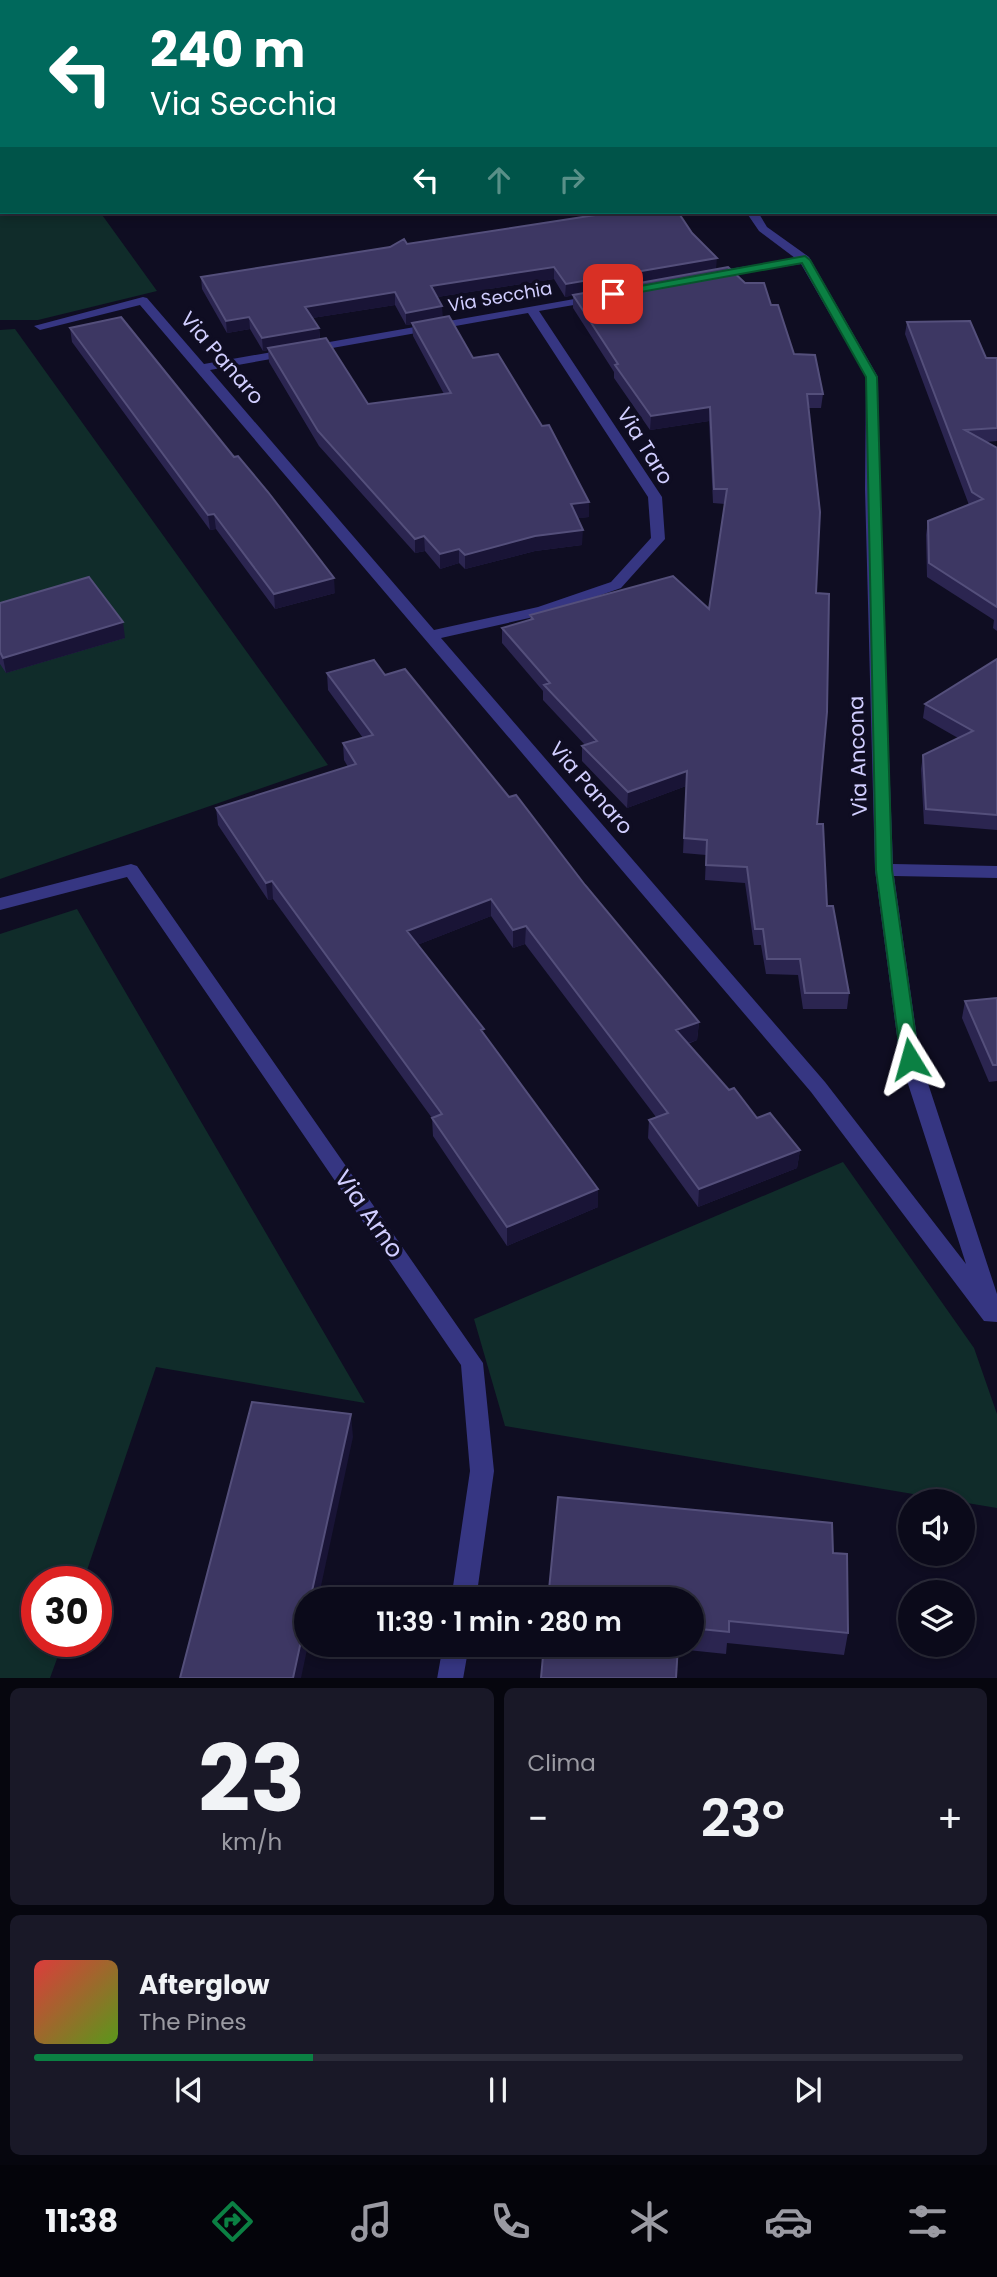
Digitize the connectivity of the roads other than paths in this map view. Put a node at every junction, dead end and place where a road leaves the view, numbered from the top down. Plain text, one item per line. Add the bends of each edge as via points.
1 (753, 214) edge
2 (805, 260) junction
3 (695, 279) edge
4 (613, 294) edge
5 (531, 309) junction
6 (40, 326) dead end
7 (201, 368) junction
8 (430, 636) junction
9 (884, 870) junction
10 (997, 872) edge
11 (0, 904) edge
12 (995, 1320) edge
13 (465, 1587) edge
14 (454, 1657) edge
15 (450, 1678) edge

1 - 2 street, Via Ancona via 763,229
2 - 3 street
2 - 9 street, Via Ancona via 872,377
4 - 5 street, Via Secchia
5 - 7 street, Via Secchia
5 - 8 street, Via Taro via 655,497 658,539 615,584 542,611
6 - 7 street, Via Panaro via 143,302
7 - 8 street, Via Panaro
8 - 12 street, Via Panaro via 818,1087
9 - 10 street
9 - 12 street, Via Ancona via 910,1059
11 - 13 street, Via Arno via 131,870 472,1363 482,1471
14 - 15 street

